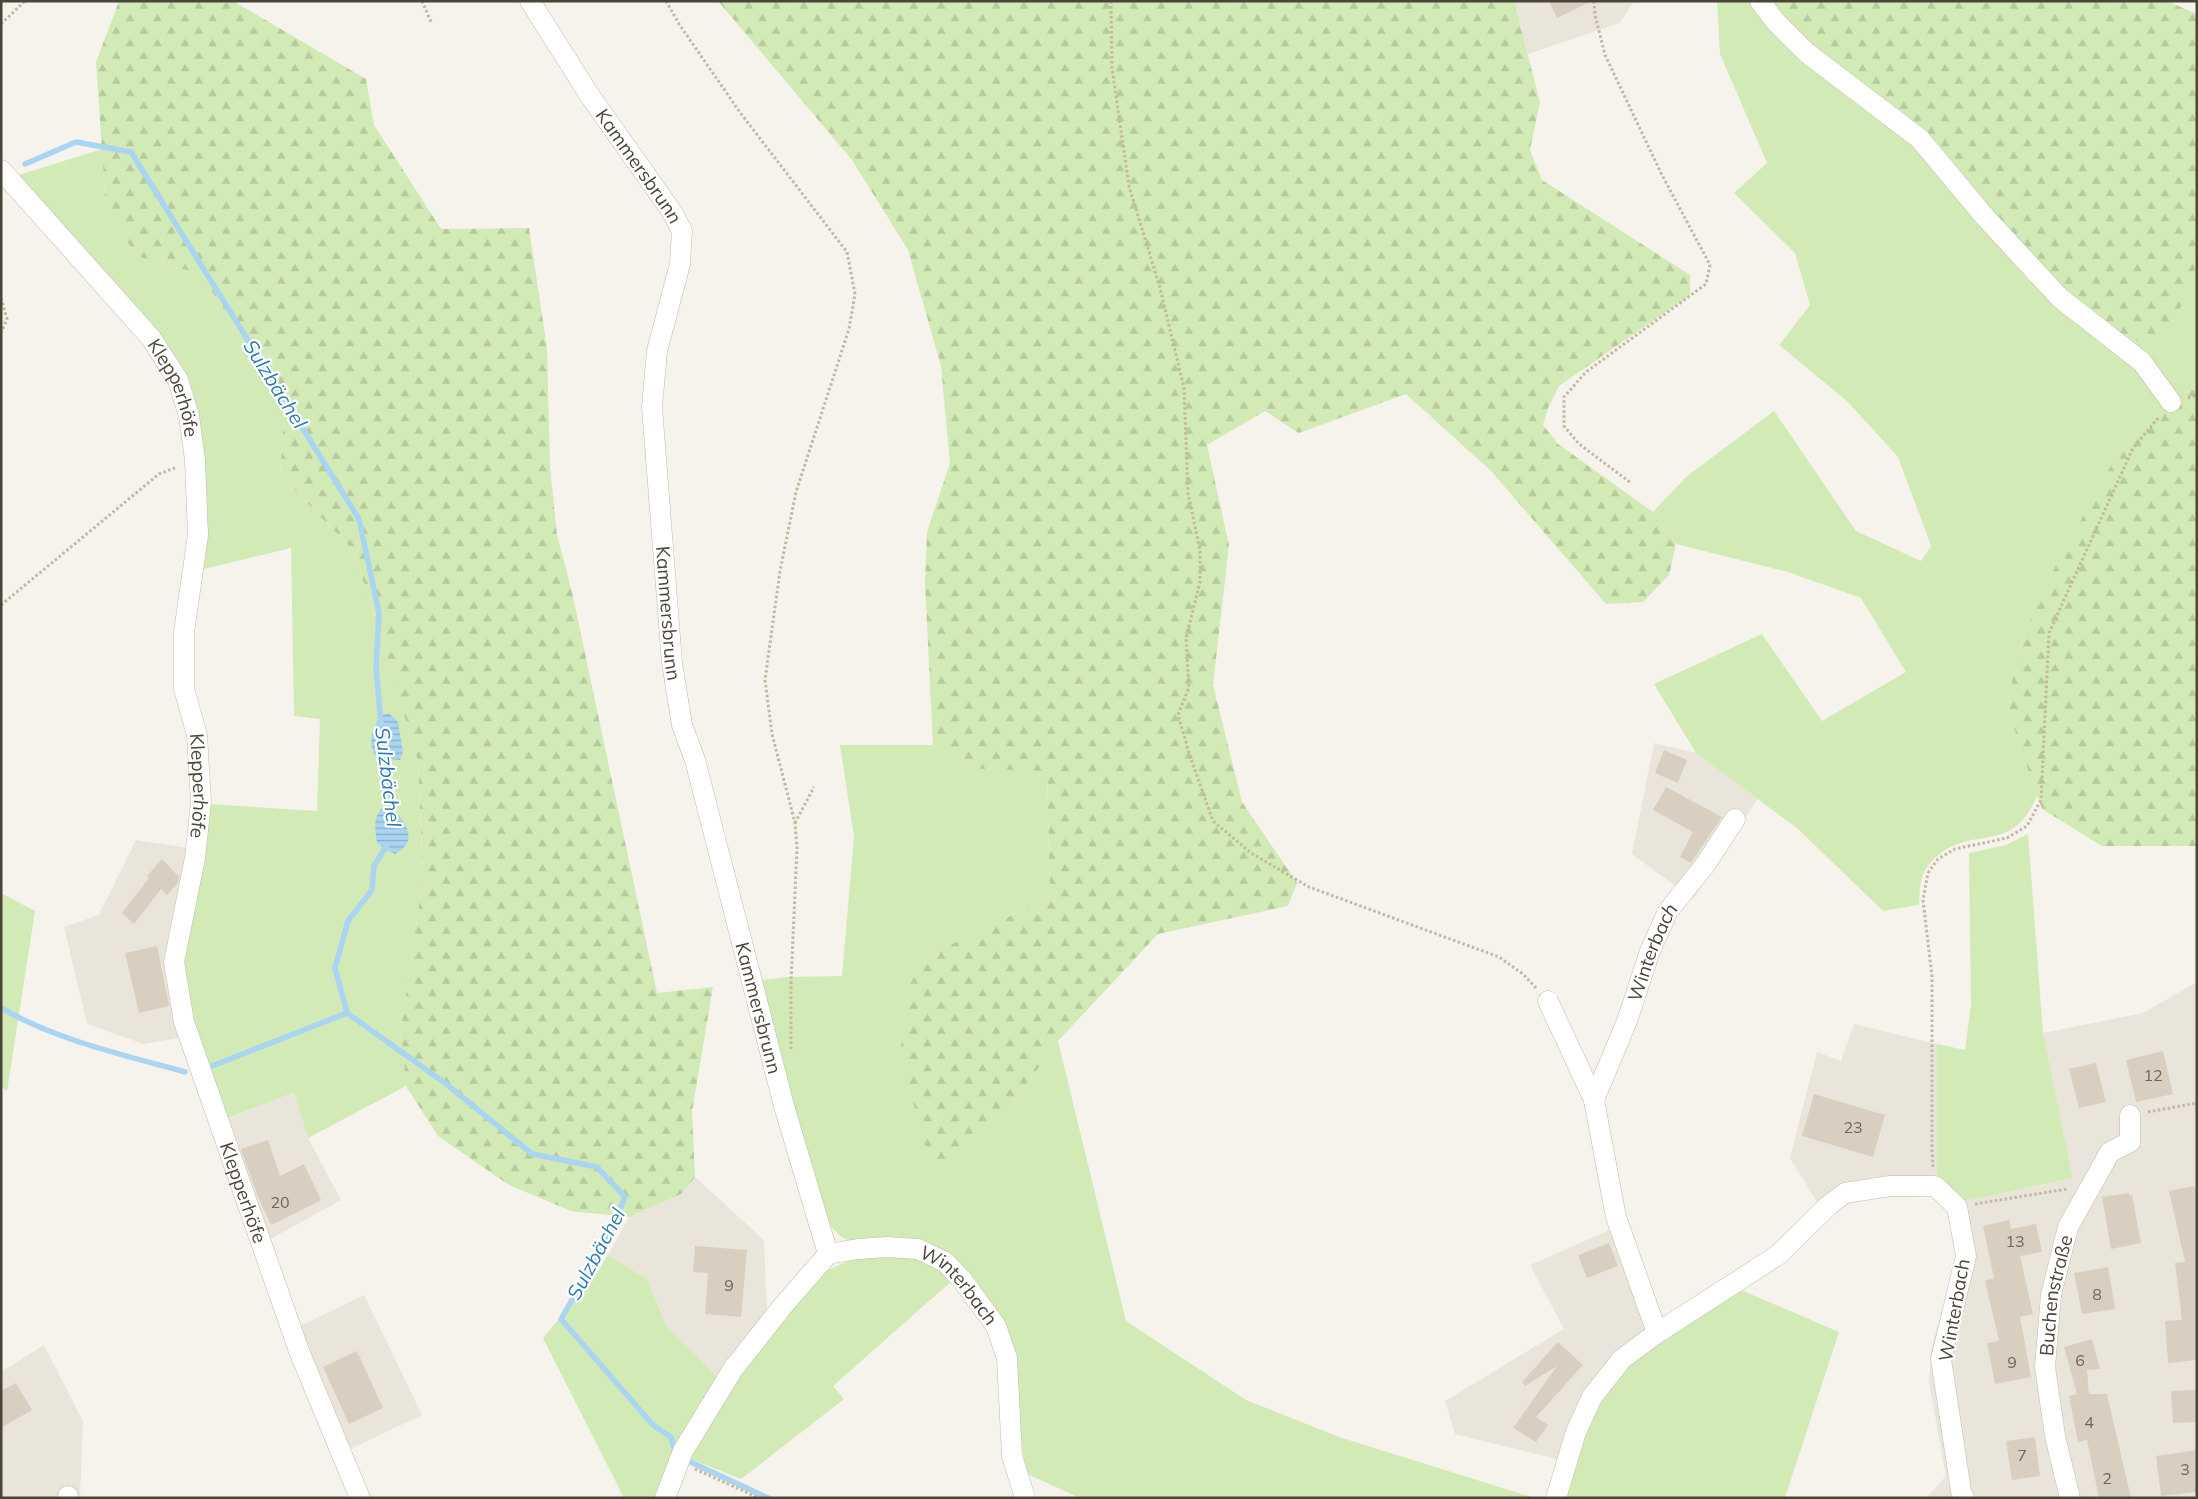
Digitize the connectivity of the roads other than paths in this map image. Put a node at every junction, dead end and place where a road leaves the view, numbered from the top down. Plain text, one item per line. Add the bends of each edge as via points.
1 (530, 1) edge
2 (1760, 1) edge
3 (1, 170) edge
4 (2171, 402) road end
5 (1735, 819) dead end
6 (1548, 1001) road end
7 (1594, 1100) junction
8 (2130, 1115) road end
9 (828, 1254) junction
10 (1657, 1333) junction
11 (360, 1498) edge
12 (665, 1498) edge
13 (1025, 1498) edge
14 (1556, 1498) edge
15 (1964, 1498) edge
16 (2070, 1498) edge

1 - 9 street, Kammersbrunn via 682,231 680,264 657,351 652,407 672,663 682,725 695,760 784,1106
2 - 4 street via 1775,22 1807,53 1920,139 1985,217 2060,298 2142,362
3 - 11 street, Klepperhöfe via 151,338 178,380 189,416 195,460 198,534 184,632 184,689 197,734 201,802 195,858 174,962 190,1041 299,1351
5 - 7 street, Winterbach via 1705,865 1668,910
6 - 7 street
7 - 10 street via 1616,1217
8 - 16 street, Buchenstraße via 2130,1142 2110,1152 2068,1227 2051,1295 2045,1367 2055,1436
9 - 12 street via 733,1369 680,1458
9 - 13 street, Winterbach via 887,1246 918,1249 945,1262 963,1281 996,1326 1007,1358 1012,1456
10 - 14 street via 1622,1359 1592,1397 1576,1432
10 - 15 street, Winterbach via 1778,1254 1846,1193 1890,1186 1936,1186 1957,1208 1966,1256 1942,1358

